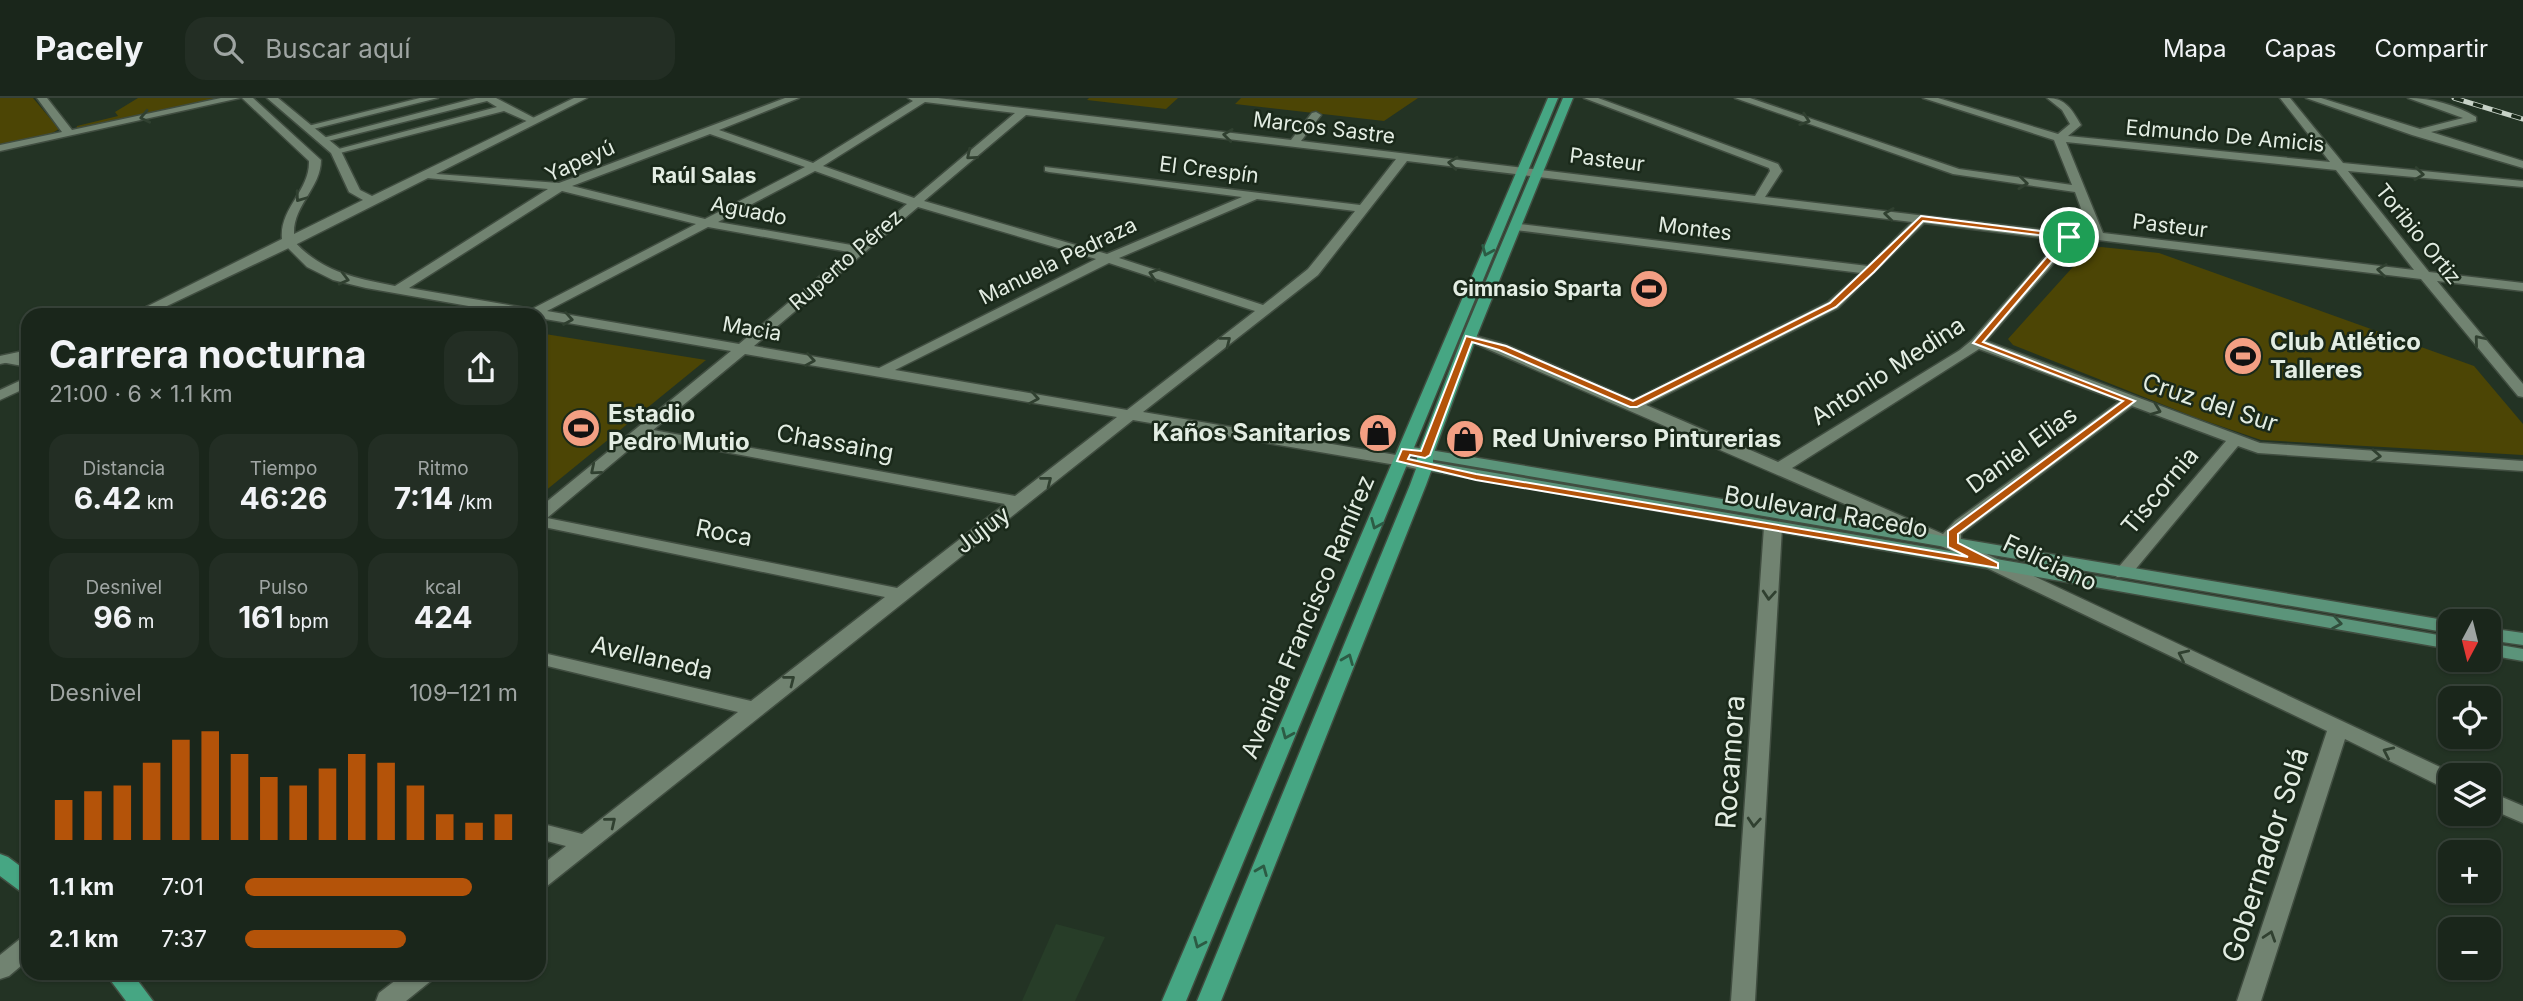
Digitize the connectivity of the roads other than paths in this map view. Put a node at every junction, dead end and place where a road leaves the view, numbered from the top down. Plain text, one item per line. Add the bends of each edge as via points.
1 (42, 98) edge
2 (235, 98) edge
3 (247, 98) edge
4 (272, 98) edge
5 (433, 98) edge
6 (488, 98) edge
7 (582, 98) edge
8 (794, 98) edge
9 (1553, 98) edge
10 (1568, 98) edge
11 (1589, 98) edge
12 (1740, 98) edge
13 (1928, 98) edge
14 (2052, 98) edge
15 (2285, 98) edge
16 (2311, 98) edge
17 (2413, 98) edge
18 (918, 99) edge
19 (504, 108) junction
20 (1023, 112) junction
21 (1316, 115) dead end
22 (536, 121) junction
23 (309, 127) junction
24 (709, 130) junction
25 (69, 133) junction
26 (2416, 133) junction
27 (2059, 138) junction
28 (324, 139) junction
29 (1294, 143) junction
30 (0, 148) edge
31 (336, 151) junction
32 (1404, 157) junction
33 (2523, 165) edge
34 (816, 166) junction
35 (2339, 166) junction
36 (1049, 169) dead end
37 (1521, 170) junction
38 (1536, 172) junction
39 (427, 175) junction
40 (2523, 184) edge
41 (561, 187) junction
42 (2079, 189) junction
43 (1257, 195) junction
44 (1759, 198) junction
45 (373, 201) junction
46 (914, 202) junction
47 (1363, 209) junction
48 (1921, 219) junction
49 (704, 222) junction
50 (1515, 226) junction
51 (2098, 236) junction
52 (287, 237) junction
53 (2069, 237) junction
54 (858, 250) junction
55 (1109, 259) junction
56 (1871, 270) junction
57 (2425, 275) junction
58 (2523, 287) edge
59 (397, 290) junction
60 (151, 308) edge
61 (172, 308) edge
62 (504, 308) edge
63 (543, 308) edge
64 (1266, 310) junction
65 (546, 315) edge
66 (1469, 338) junction
67 (1977, 343) junction
68 (742, 349) junction
69 (21, 356) edge
70 (3, 360) edge
71 (21, 362) edge
72 (881, 372) junction
73 (21, 385) edge
74 (2523, 393) edge
75 (0, 396) edge
76 (2130, 401) junction
77 (1634, 405) junction
78 (1133, 415) junction
79 (640, 432) junction
80 (2235, 440) junction
81 (1404, 456) junction
82 (1425, 461) junction
83 (2523, 466) edge
84 (1779, 468) junction
85 (1020, 502) junction
86 (546, 512) edge
87 (546, 519) edge
88 (1773, 527) junction
89 (1952, 545) junction
90 (1994, 565) junction
91 (2123, 573) junction
92 (900, 594) junction
93 (2438, 625) edge
94 (2501, 636) edge
95 (2523, 639) edge
96 (2438, 641) edge
97 (2501, 651) edge
98 (2523, 655) edge
99 (546, 661) edge
100 (754, 709) junction
101 (2338, 728) junction
102 (2438, 775) edge
103 (2501, 805) edge
104 (2523, 815) edge
105 (546, 833) edge
106 (586, 843) junction
107 (0, 863) edge
108 (546, 874) edge
109 (21, 880) edge
110 (21, 952) edge
111 (0, 968) edge
112 (123, 980) edge
113 (414, 980) edge
114 (141, 1001) edge
115 (388, 1001) edge
116 (1174, 1001) edge
117 (1209, 1001) edge
118 (1743, 1001) edge
119 (2249, 1001) edge

1 - 25 street
2 -> 25 street
3 -> 52 street via 316,160 315,177 293,207
4 - 23 street
5 - 23 street
6 - 19 street
6 - 28 street
7 - 22 street
8 - 24 street, Yapeyú
9 - 37 main road, Avenida Francisco Ramírez
10 - 38 main road, Avenida Francisco Ramírez
11 - 44 street via 1774,166 1776,171
12 -> 42 street via 1957,172
13 - 27 street, Edmundo De Amicis
14 - 27 street via 2066,108 2076,125
15 - 35 street, Toribio Ortiz
16 - 26 street
17 - 26 street via 2472,119
18 - 20 street, Marcos Sastre
18 - 34 street
19 - 22 street
19 - 31 street
29 -> 20 street, Marcos Sastre
20 -> 46 street, Ruperto Pérez
21 - 29 street
22 - 39 street
23 - 28 street
24 - 34 street
24 - 41 street, Yapeyú
25 - 30 street
26 - 33 street
27 - 35 street, Edmundo De Amicis
27 - 42 street
28 - 31 street
29 - 32 street, Marcos Sastre
31 - 45 street via 355,192
37 -> 32 street, Marcos Sastre
32 - 47 street, Jujuy
34 - 46 street
34 - 49 street
35 -> 40 street, Edmundo De Amicis
35 - 57 street, Toribio Ortiz
36 - 43 street, El Crespín
37 - 38 street, Pasteur
37 -> 81 main road, Avenida Francisco Ramírez
38 - 44 street, Pasteur
38 - 50 main road, Avenida Francisco Ramírez
39 - 41 street, Aguado
39 - 45 street
41 - 49 street, Aguado
41 - 59 street, Yapeyú
42 - 51 street
43 - 47 street, El Crespín
43 - 55 street, Manuela Pedraza
48 -> 44 street, Pasteur
45 - 52 street
46 - 54 street, Ruperto Pérez
46 - 55 street
47 - 64 street, Jujuy via 1313,272
48 - 53 street, Pasteur
48 - 56 street
49 - 54 street, Aguado
49 - 63 street
50 - 56 street, Montes
50 - 66 main road, Avenida Francisco Ramírez
51 - 53 street, Pasteur
57 -> 51 street, Pasteur
52 -> 59 street, Macia via 298,256 323,273
52 - 60 street
52 - 61 street via 241,273
53 - 67 street, Antonio Medina
54 - 68 street, Ruperto Pérez
64 -> 55 street
55 - 72 street, Manuela Pedraza
56 - 77 street via 1822,311
57 - 58 street, Pasteur
74 -> 57 street, Toribio Ortiz
59 - 62 street, Macia
78 -> 64 street, Jujuy
65 -> 68 street, Macia
66 - 77 street, Feliciano via 1503,348
66 - 82 main road, Avenida Francisco Ramírez
67 - 76 street, Cruz del Sur
67 - 84 street, Antonio Medina
68 -> 72 street, Macia
68 - 79 street, Ruperto Pérez
69 - 70 street
70 - 71 street
72 -> 78 street, Macia
73 - 75 street
76 -> 80 street, Cruz del Sur
76 - 89 street, Daniel Elias via 1961,525 1952,533
77 - 84 street, Feliciano
78 - 81 street, Macia
85 -> 78 street, Jujuy
79 - 85 street, Chassaing
79 -> 86 street, Ruperto Pérez
80 -> 83 street, Cruz del Sur via 2272,450
80 - 91 street, Tiscornia
81 - 82 street, Boulevard Racedo
81 -> 116 main road, Avenida Francisco Ramírez
82 - 88 main road, Boulevard Racedo
82 - 89 main road, Boulevard Racedo
117 -> 82 main road, Avenida Francisco Ramírez
84 - 89 street, Feliciano
85 - 92 street, Jujuy
87 - 92 street, Roca
88 - 90 main road, Boulevard Racedo
88 -> 118 street, Rocamora
89 - 90 street, Feliciano
89 - 91 main road, Boulevard Racedo
90 -> 96 main road, Boulevard Racedo
101 -> 90 street, Feliciano
91 - 93 main road, Boulevard Racedo
100 -> 92 street, Jujuy
94 - 95 main road
97 - 98 main road
99 - 100 street, Avellaneda
106 -> 100 street, Jujuy
102 -> 101 street, Feliciano
119 -> 101 street, Gobernador Solá
103 - 104 street
105 - 106 street
106 - 108 street, Jujuy
107 - 109 main road
110 - 111 street
112 - 114 main road
113 - 115 street

